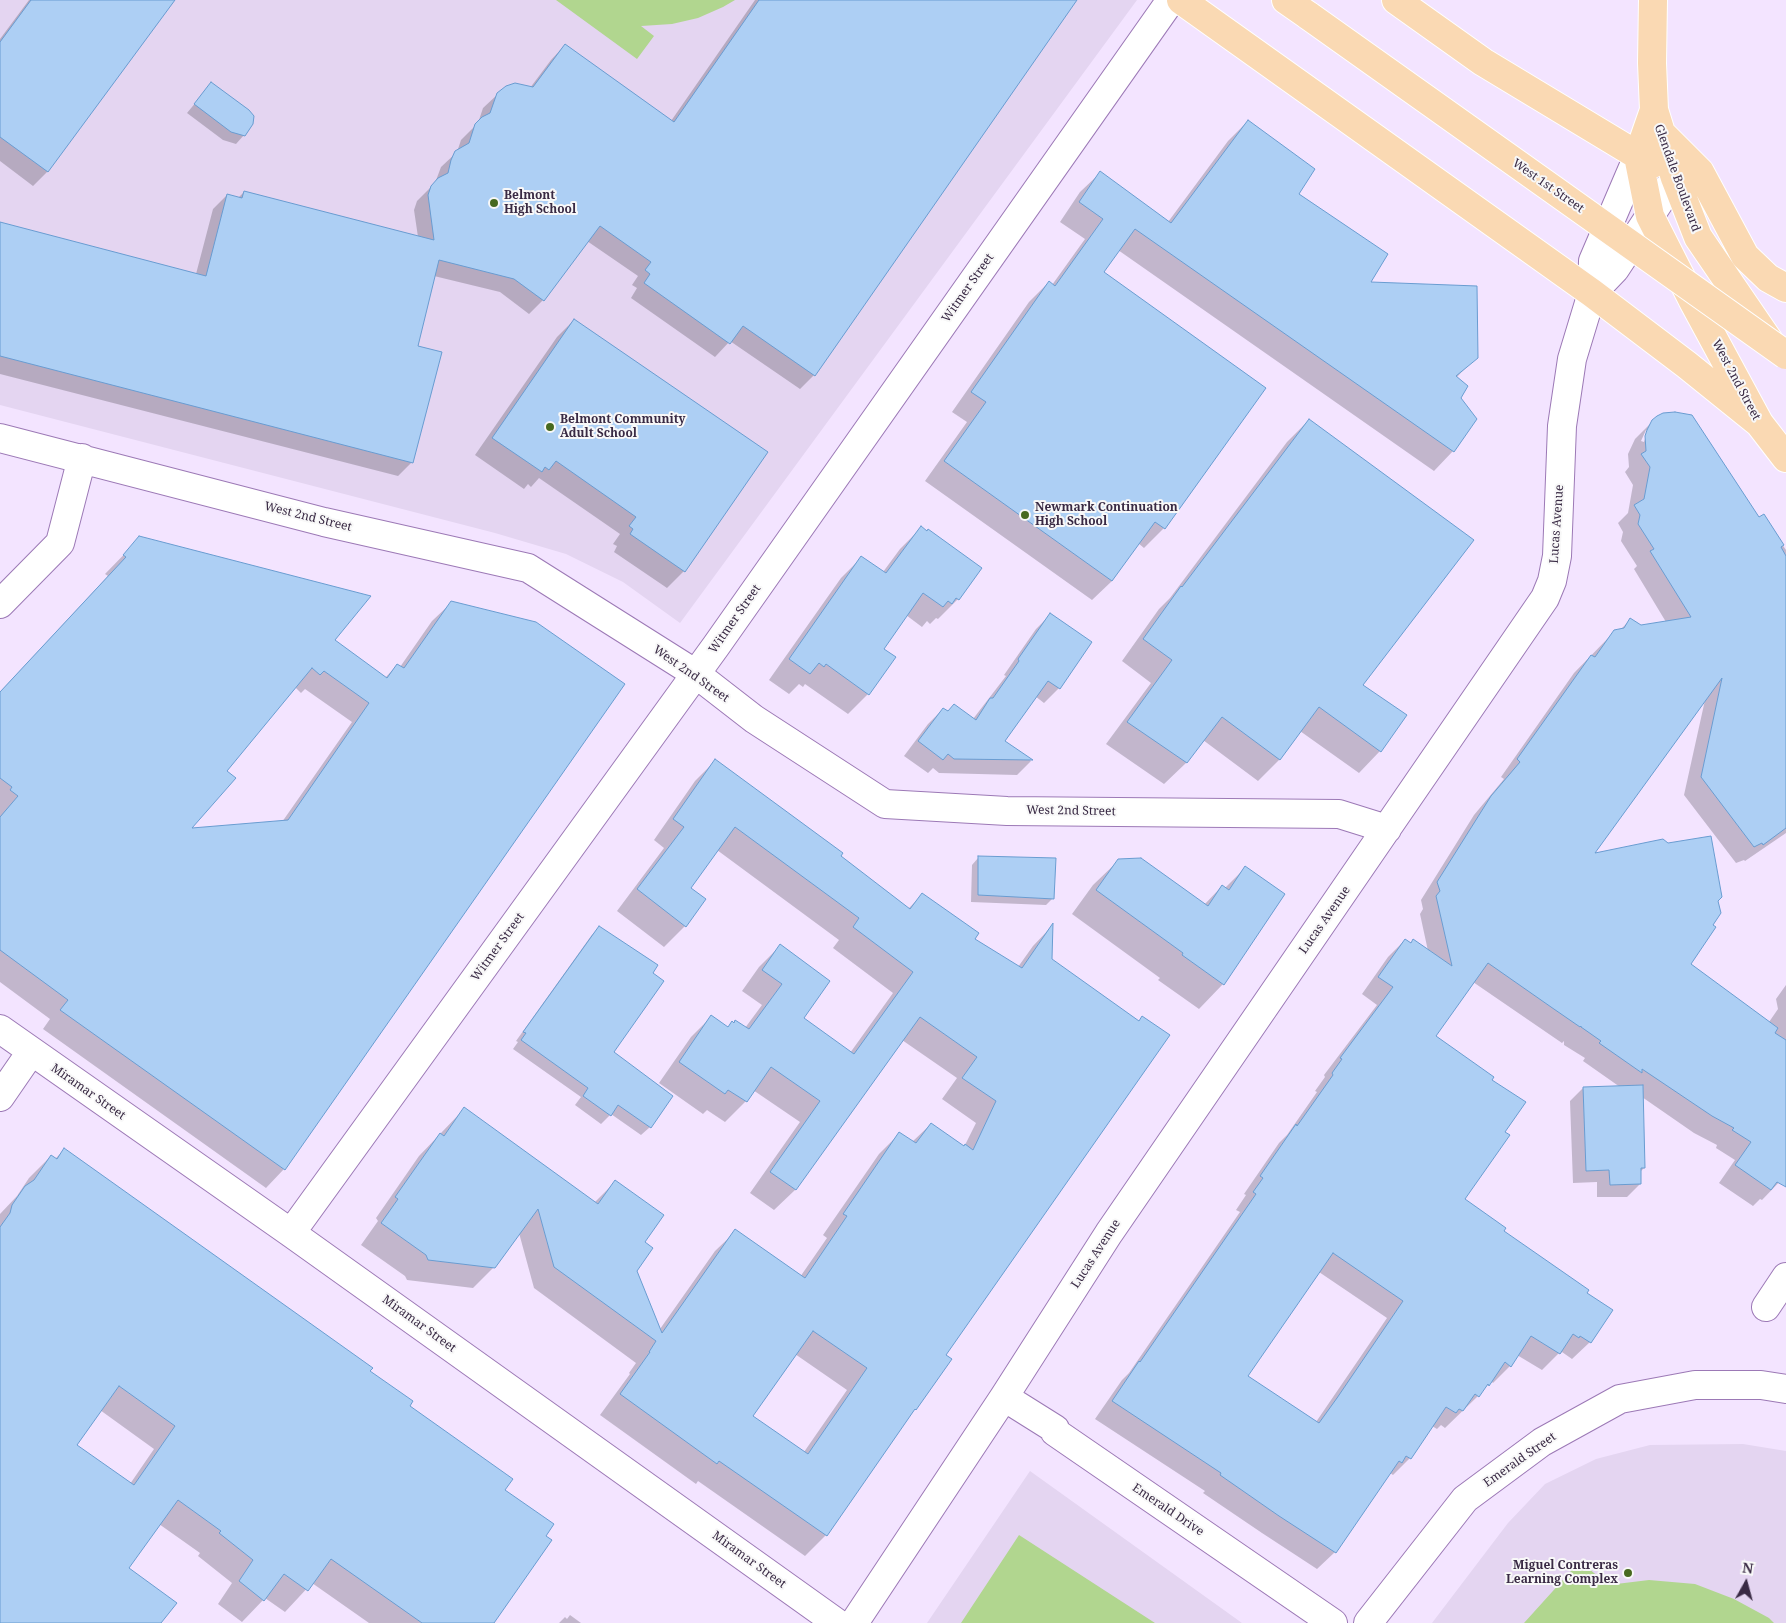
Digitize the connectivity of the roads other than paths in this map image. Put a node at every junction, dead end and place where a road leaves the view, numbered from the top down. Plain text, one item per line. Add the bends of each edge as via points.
1 (1172, 0) edge
2 (1181, 0) edge
3 (1286, 0) edge
4 (1396, 0) edge
5 (1653, 0) edge
6 (1657, 122) junction
7 (1638, 156) junction
8 (1675, 178) junction
9 (1650, 216) junction
10 (1786, 288) edge
11 (1592, 293) junction
12 (1786, 355) edge
13 (1786, 366) edge
14 (1759, 423) junction
15 (0, 438) edge
16 (82, 458) junction
17 (1786, 458) edge
18 (0, 604) edge
19 (696, 674) junction
20 (1387, 829) junction
21 (0, 1029) edge
22 (31, 1052) junction
23 (0, 1097) edge
24 (291, 1232) junction
25 (1786, 1277) edge
26 (1766, 1307) dead end
27 (1786, 1389) edge
28 (1004, 1397) junction
29 (837, 1623) edge
30 (854, 1623) edge
31 (1333, 1623) edge
32 (1368, 1623) edge

1 - 19 street, Witmer Street
2 - 11 main road
3 - 12 main road, West 1st Street, bridge
4 - 7 main road via 1483,62
5 - 6 main road, Glendale Boulevard via 1652,63
6 - 7 main road, Glendale Boulevard
6 - 8 main road, Glendale Boulevard
6 - 10 main road via 1700,172 1745,256 1768,278
7 - 8 main road
7 - 9 main road
7 - 11 street, Lucas Avenue via 1593,262
8 - 9 street
8 - 13 main road, Glendale Boulevard via 1698,236
9 - 11 street via 1615,269
9 - 14 main road, West 2nd Street
11 - 14 main road
11 - 20 street, Lucas Avenue via 1572,359 1562,426 1557,556 1552,581 1545,598
14 - 17 main road, West 2nd Street
15 - 16 street, West 2nd Street
16 - 18 street via 60,543
16 - 19 street, West 2nd Street via 324,522 528,568
19 - 20 street, West 2nd Street via 754,719 886,804 1007,811 1339,814
19 - 24 street, Witmer Street
20 - 28 street, Lucas Avenue via 1109,1234
21 - 22 street, Miramar Street
22 - 23 street
22 - 24 street, Miramar Street
24 - 29 street, Miramar Street
25 - 26 street
27 - 32 street, Emerald Street via 1761,1385 1695,1385 1620,1399 1542,1442 1465,1499
28 - 30 street, Lucas Avenue
28 - 31 street, Emerald Drive via 1055,1429 1054,1432

